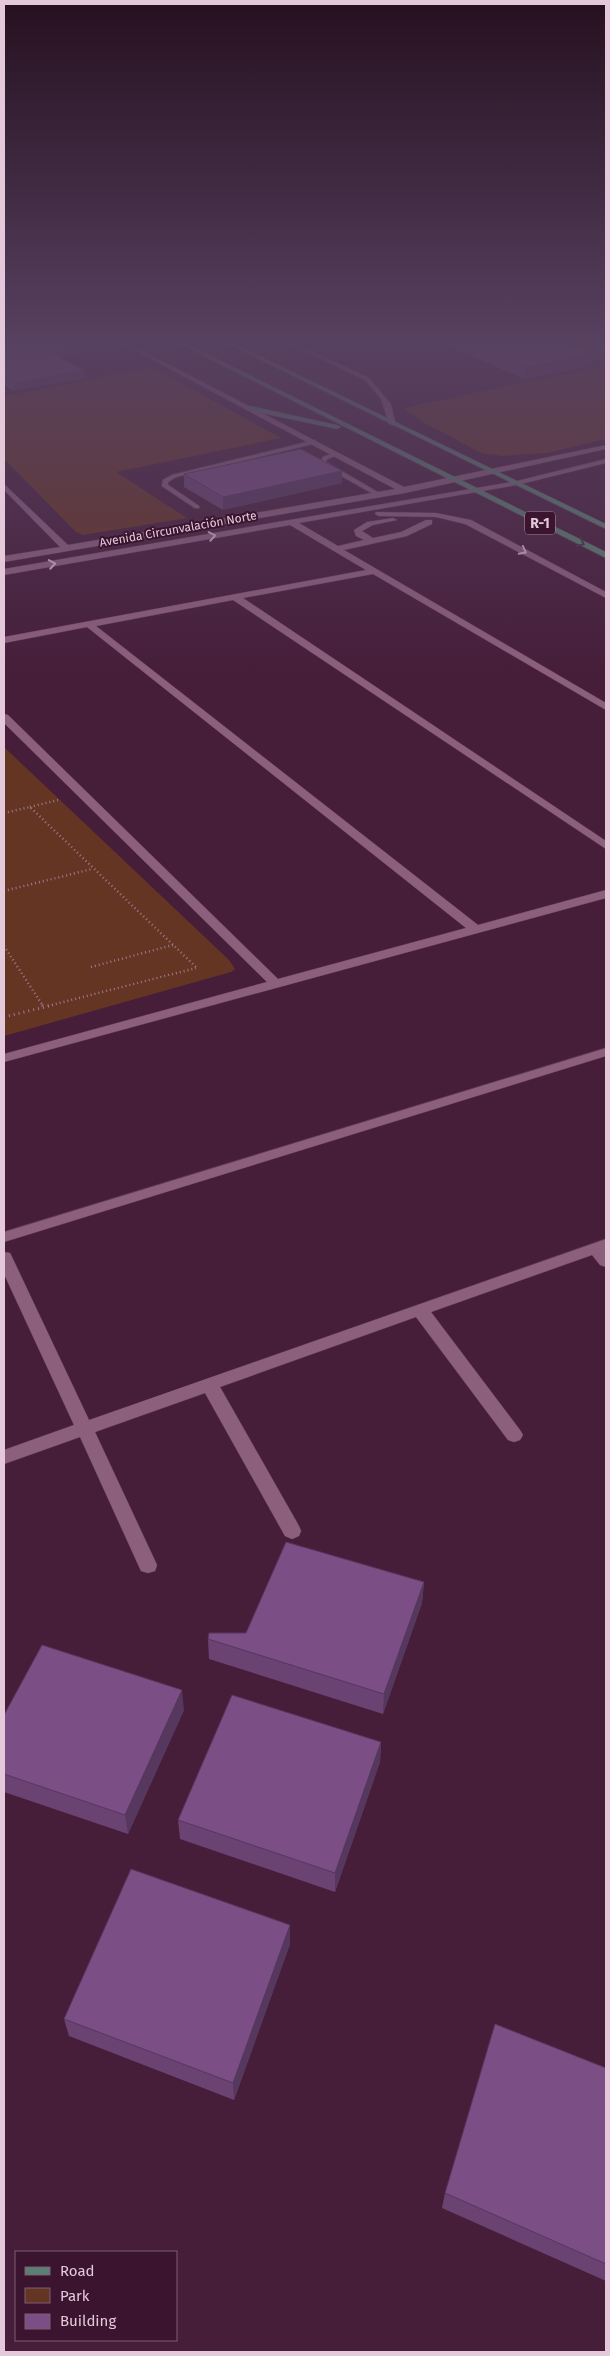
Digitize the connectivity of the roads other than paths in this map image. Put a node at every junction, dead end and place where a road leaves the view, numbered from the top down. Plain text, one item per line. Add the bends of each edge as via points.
1 (274, 452) edge
2 (333, 452) edge
3 (399, 452) edge
4 (452, 452) edge
5 (585, 452) edge
6 (337, 454) junction
7 (606, 461) edge
8 (496, 473) junction
9 (455, 480) junction
10 (517, 483) junction
11 (4, 486) edge
12 (475, 490) junction
13 (405, 491) junction
14 (380, 495) junction
15 (17, 500) junction
16 (4, 502) edge
17 (197, 507) edge
18 (342, 513) junction
19 (354, 513) junction
20 (291, 522) junction
21 (429, 522) junction
22 (365, 525) junction
23 (606, 527) edge
24 (496, 537) junction
25 (372, 541) junction
26 (66, 548) junction
27 (336, 548) junction
28 (606, 555) edge
29 (4, 559) edge
30 (374, 571) junction
31 (4, 572) edge
32 (606, 596) edge
33 (235, 597) junction
34 (88, 624) junction
35 (4, 640) edge
36 (606, 707) edge
37 (4, 717) edge
38 (606, 846) edge
39 (606, 894) edge
40 (476, 930) junction
41 (276, 984) junction
42 (606, 1052) edge
43 (4, 1058) edge
44 (4, 1237) edge
45 (600, 1246) edge
46 (4, 1257) edge
47 (606, 1261) edge
48 (419, 1309) junction
49 (209, 1384) junction
50 (85, 1428) junction
51 (514, 1435) dead end
52 (4, 1457) edge
53 (292, 1531) dead end
54 (148, 1565) dead end

1 - 17 lane via 174,476 165,481 165,486
2 - 6 street
3 - 9 main road, R-1
4 - 8 main road, R-1
5 - 8 street, Avenida Circunvalación Norte
6 - 13 street
6 - 14 lane via 325,458 322,463
7 - 10 street, Avenida Circunvalación Norte
8 - 9 street, Avenida Circunvalación Norte
8 - 10 main road, R-1
9 - 12 main road, R-1
9 - 13 street, Avenida Circunvalación Norte
10 - 12 street, Avenida Circunvalación Norte
10 - 23 main road, R-1
11 - 15 street
12 - 18 street, Avenida Circunvalación Norte
12 -> 28 main road, R-1
13 - 14 street, Avenida Circunvalación Norte
14 - 26 street, Avenida Circunvalación Norte
15 - 16 street
15 - 26 street
18 - 19 street
18 - 20 street, Avenida Circunvalación Norte
19 - 22 street
19 - 24 street via 453,517
20 - 27 street
31 -> 20 street, Avenida Circunvalación Norte
21 - 22 street via 386,520
21 - 24 street via 459,526
21 - 25 street via 404,534
22 - 25 street via 358,530 359,534
24 -> 32 street
25 - 27 street
26 - 29 street, Avenida Circunvalación Norte
27 - 30 street
30 - 33 street
30 - 36 street
33 - 34 street
33 - 38 street
34 - 35 street
34 - 40 street
37 - 41 street
39 - 40 street
40 - 41 street
41 - 43 street
42 - 44 street
45 - 47 street
45 - 48 street
46 - 50 street
48 - 49 street
48 - 51 street
49 - 50 street
49 - 53 street
50 - 52 street
50 - 54 street

